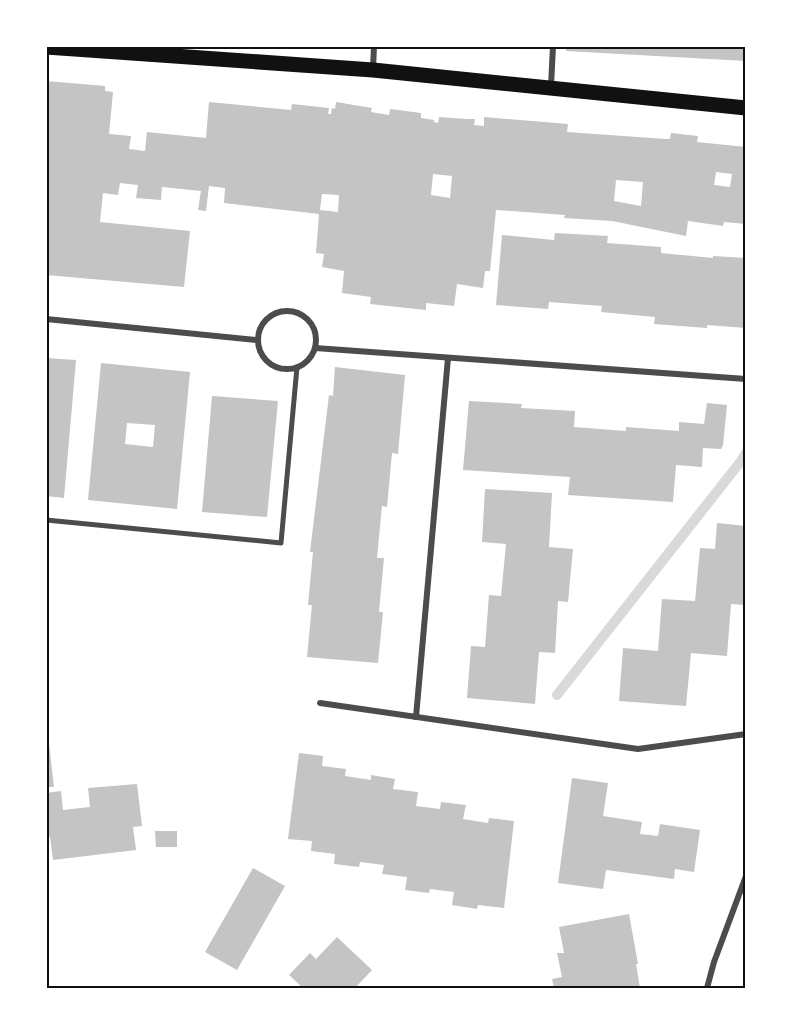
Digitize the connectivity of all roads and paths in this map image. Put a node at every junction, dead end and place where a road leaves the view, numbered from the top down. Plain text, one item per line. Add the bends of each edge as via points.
1 (374, 46) edge
2 (554, 46) edge
3 (46, 47) edge
4 (111, 50) edge
5 (373, 70) junction
6 (551, 87) junction
7 (746, 108) edge
8 (46, 320) edge
9 (257, 340) junction
10 (315, 348) junction
11 (448, 358) junction
12 (297, 367) junction
13 (746, 379) edge
14 (46, 520) edge
15 (320, 703) dead end
16 (416, 717) junction
17 (746, 734) edge
18 (746, 876) edge
19 (707, 988) edge

1 - 5 street
2 - 6 street
3 - 4 main road
4 - 5 main road
5 - 6 main road
6 - 7 main road
8 - 9 street
9 - 10 street via 259,330 272,314 291,310 309,320 314,328
9 - 12 street via 270,364
10 - 11 street
10 - 12 street via 311,357
11 - 13 street
11 - 16 street
12 - 14 street via 281,543
15 - 16 street
16 - 17 street via 638,749
18 - 19 street

